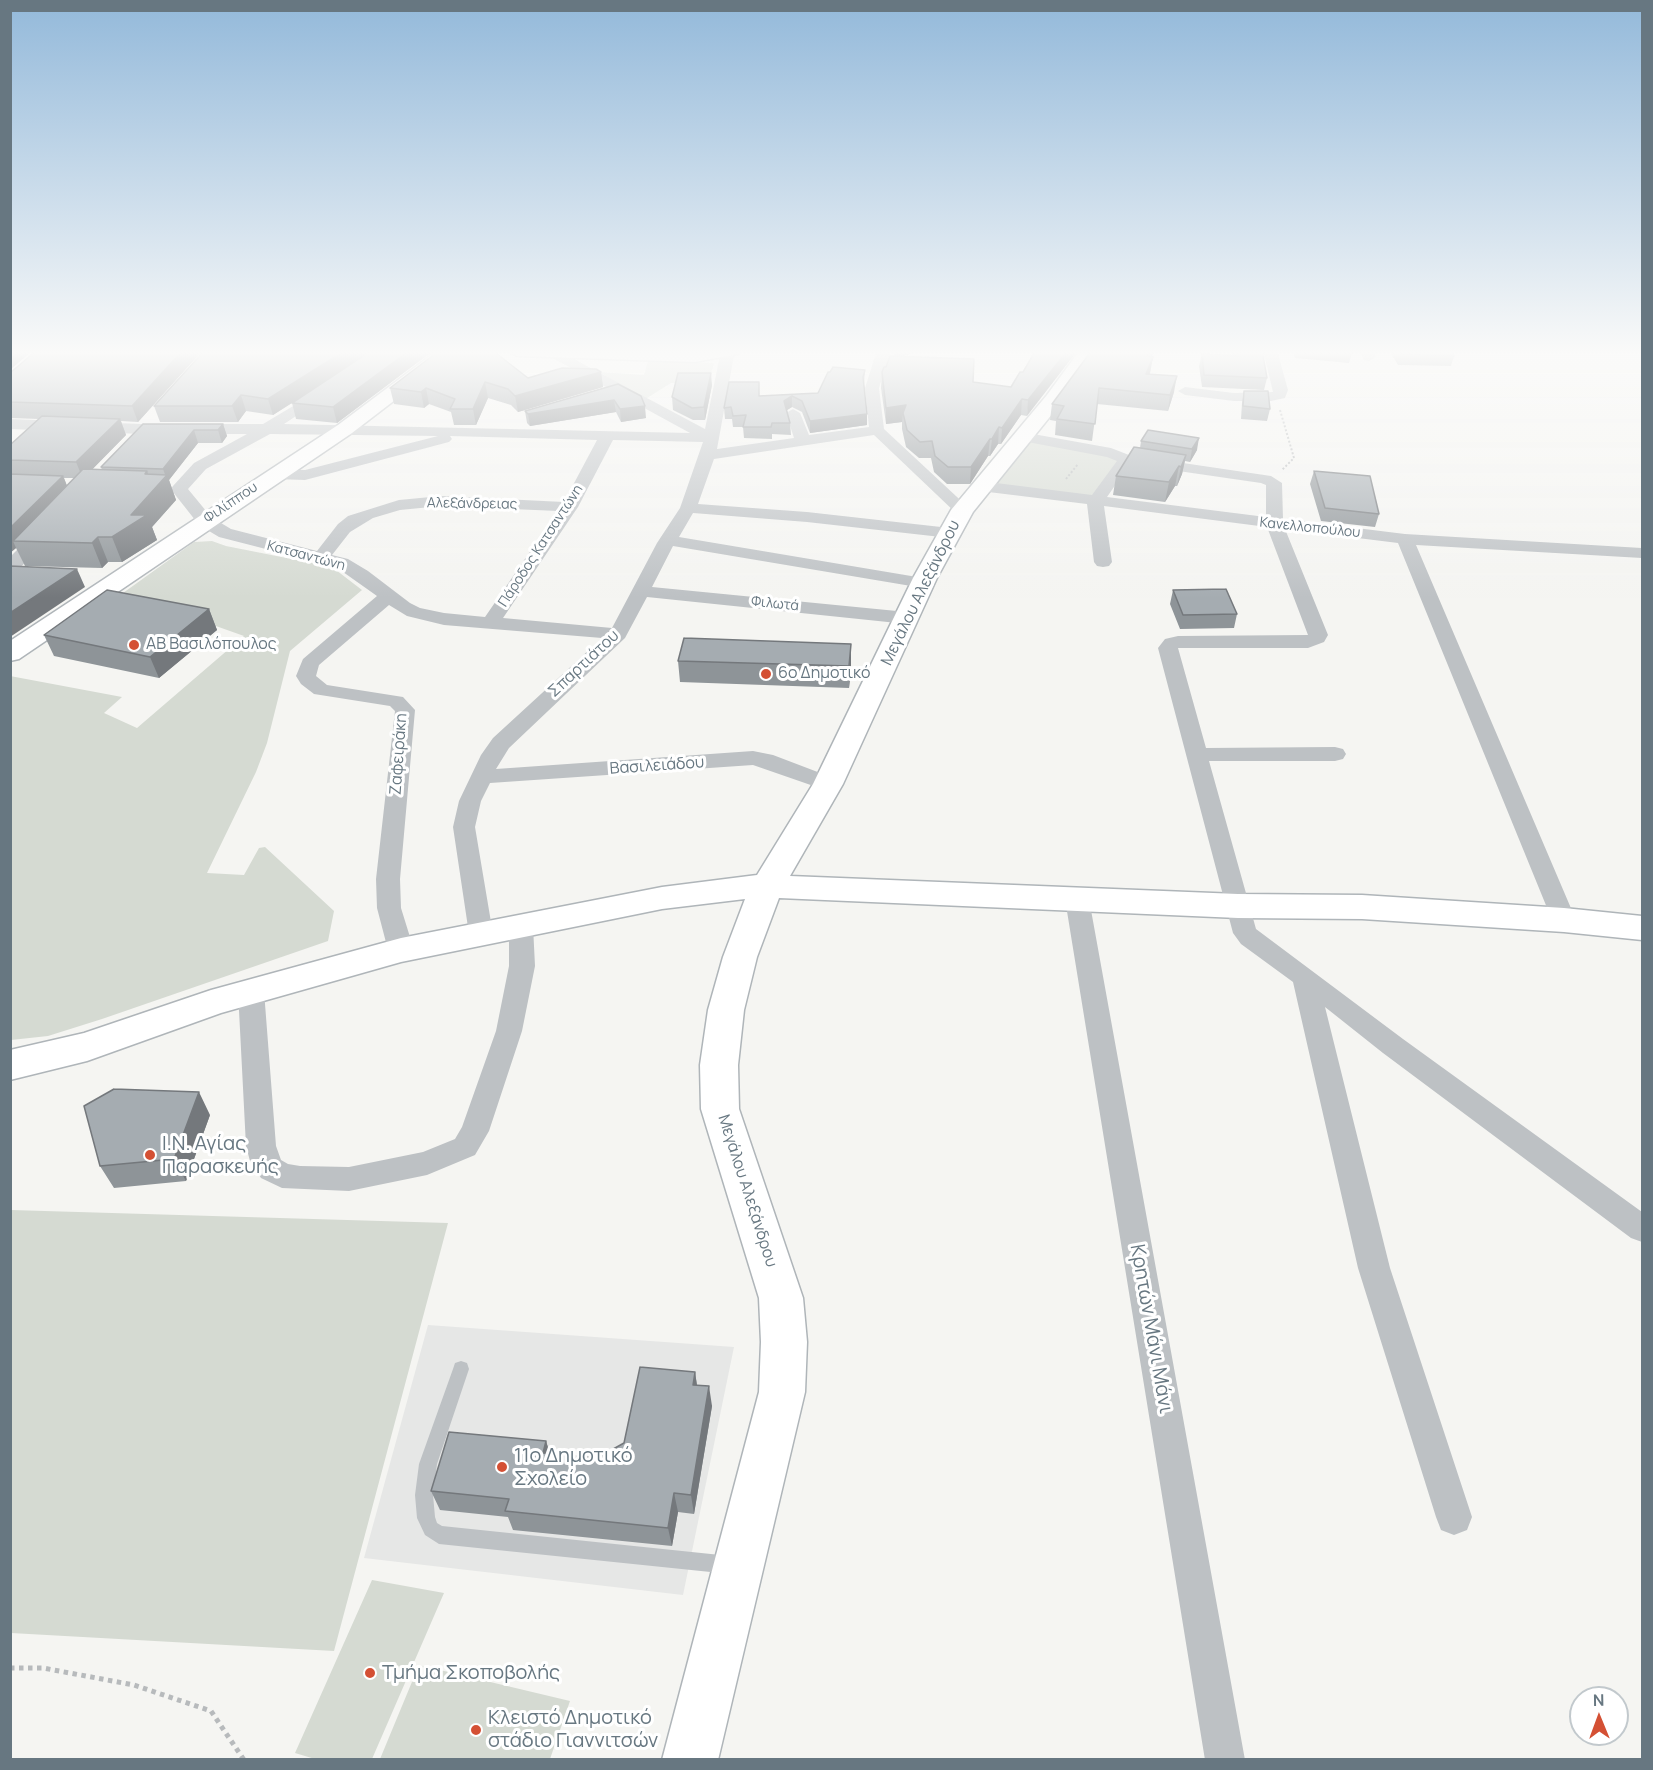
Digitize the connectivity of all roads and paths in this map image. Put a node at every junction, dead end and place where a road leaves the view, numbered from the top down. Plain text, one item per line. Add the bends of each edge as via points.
1 (140, 433) edge
2 (260, 433) edge
3 (339, 433) edge
4 (468, 433) edge
5 (490, 433) edge
6 (689, 433) edge
7 (713, 433) edge
8 (800, 433) edge
9 (858, 433) edge
10 (880, 433) edge
11 (1026, 433) edge
12 (1286, 433) edge
13 (606, 436) junction
14 (1022, 437) junction
15 (803, 440) junction
16 (128, 445) edge
17 (710, 446) junction
18 (1090, 450) junction
19 (1126, 459) junction
20 (274, 474) junction
21 (1271, 480) junction
22 (1052, 496) junction
23 (1095, 502) junction
24 (570, 507) junction
25 (688, 508) junction
26 (964, 510) junction
27 (57, 519) edge
28 (205, 521) junction
29 (1275, 525) junction
30 (1405, 539) junction
31 (668, 540) junction
32 (1642, 554) edge
33 (321, 558) junction
34 (1103, 562) dead end
35 (10, 568) edge
36 (82, 578) dead end
37 (118, 579) junction
38 (923, 583) junction
39 (642, 591) junction
40 (388, 596) junction
41 (907, 618) junction
42 (490, 623) junction
43 (618, 634) junction
44 (10, 653) edge
45 (1335, 754) dead end
46 (1197, 755) junction
47 (481, 777) junction
48 (828, 784) junction
49 (767, 886) junction
50 (1077, 899) junction
51 (1238, 906) junction
52 (1564, 920) junction
53 (521, 926) junction
54 (1642, 928) edge
55 (482, 934) junction
56 (401, 950) junction
57 (1305, 976) junction
58 (251, 991) junction
59 (10, 1065) edge
60 (1642, 1229) edge
61 (461, 1369) dead end
62 (1454, 1517) dead end
63 (740, 1566) junction
64 (10, 1668) edge
65 (244, 1760) edge
66 (690, 1760) edge
67 (1225, 1760) edge

1 - 16 street
2 - 28 street, Κατσαντώνη via 200,466 173,489
3 - 20 street, Φιλίππου
4 - 20 street via 305,475
5 - 13 street
6 - 17 street
7 - 17 street, Σπαρτιάτου
8 - 15 street
9 - 15 street
10 - 26 street
11 - 14 street, Μεγάλου Αλεξάνδρου
12 - 21 path via 1294,458
13 - 17 street
13 - 24 street, Πάροδος Κατσαντώνη
14 - 18 street
14 - 26 street, Μεγάλου Αλεξάνδρου
15 - 17 street
17 - 25 street, Σπαρτιάτου
18 - 19 street
18 - 22 path
19 - 21 street
19 - 23 street
20 - 28 street, Φιλίππου
21 - 29 street
22 - 23 street, Κανελλοπούλου
22 - 26 street, Κανελλοπούλου
23 - 29 street, Κανελλοπούλου
23 - 34 street
24 - 33 street, Αλεξάνδρειας via 441,501 399,505 354,520
24 - 42 street, Πάροδος Κατσαντώνη
25 - 26 street, Κανελλοπούλου via 807,517
25 - 31 street, Σπαρτιάτου
26 - 38 street, Μεγάλου Αλεξάνδρου
27 - 35 street
28 - 33 street, Κατσαντώνη via 232,536
28 - 37 street, Φιλίππου
29 - 30 street, Κανελλοπούλου
29 - 46 street via 1317,638 1308,642 1169,645
30 - 32 street, Κανελλοπούλου
30 - 52 street
31 - 38 street
31 - 39 street, Σπαρτιάτου
33 - 40 street, Κατσαντώνη via 354,569
36 - 37 street
37 - 44 street, Φιλίππου
38 - 41 street, Μεγάλου Αλεξάνδρου
39 - 41 street, Φιλωτά
39 - 43 street, Σπαρτιάτου
40 - 42 street, Κατσαντώνη via 403,607 428,616
40 - 56 street, Ζαφειράκη via 310,663 306,676 321,690 396,700 405,710 388,879 389,908
41 - 48 street, Μεγάλου Αλεξάνδρου
42 - 43 street, Κατσαντώνη
43 - 47 street, Σπαρτιάτου via 513,730 492,755
45 - 46 street
46 - 51 street
47 - 48 street, Βασιλειάδου via 753,758
47 - 55 street, Σπαρτιάτου via 467,808 464,827
48 - 49 street, Μεγάλου Αλεξάνδρου
49 - 50 street
49 - 53 street via 694,892
49 - 63 street, Μεγάλου Αλεξάνδρου via 740,957 726,1010 719,1065 720,1109 781,1298 784,1342 782,1392
50 - 51 street
50 - 67 street, Κρητών Μάνι Μάνι
51 - 52 street via 1362,907
51 - 57 street via 1250,938
52 - 54 street
53 - 55 street
53 - 58 street via 522,966 509,1030 475,1131 465,1147 428,1163 349,1179 282,1176 271,1169 261,1146
55 - 56 street
56 - 58 street
57 - 60 street via 1393,1046
57 - 62 street via 1374,1268
58 - 59 street via 87,1047
61 - 63 lane via 428,1464 426,1518 439,1535
63 - 66 street, Μεγάλου Αλεξάνδρου
64 - 65 path via 43,1668 134,1685 211,1711

